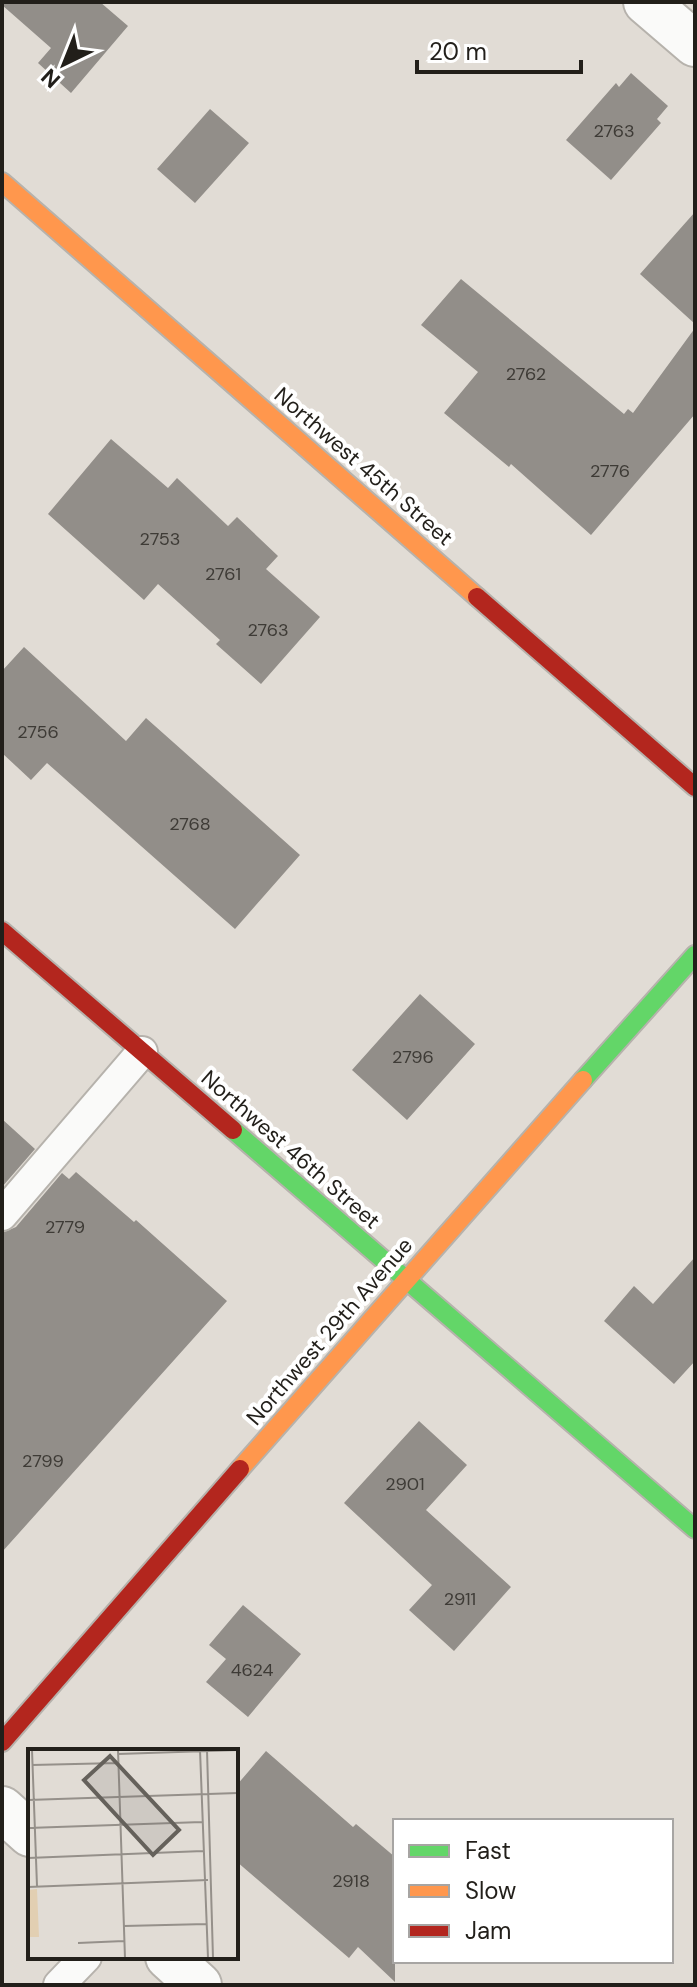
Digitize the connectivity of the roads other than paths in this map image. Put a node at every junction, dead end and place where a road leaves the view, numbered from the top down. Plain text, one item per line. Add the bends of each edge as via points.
1 (646, 2) edge
2 (695, 44) edge
3 (2, 182) edge
4 (695, 787) edge
5 (2, 931) edge
6 (695, 955) edge
7 (142, 1052) junction
8 (2, 1215) edge
9 (405, 1280) junction
10 (695, 1529) edge
11 (2, 1742) edge
12 (2, 1809) edge
13 (28, 1832) edge
14 (84, 1959) edge
15 (170, 1959) edge
16 (59, 1985) edge
17 (199, 1985) edge

1 - 2 street
3 - 4 street, Northwest 45th Street
5 - 7 street, Northwest 46th Street
6 - 9 street, Northwest 29th Avenue
7 - 8 lane
7 - 9 street, Northwest 46th Street
9 - 10 street, Northwest 46th Street
9 - 11 street, Northwest 29th Avenue
12 - 13 street
14 - 16 lane
15 - 17 street

